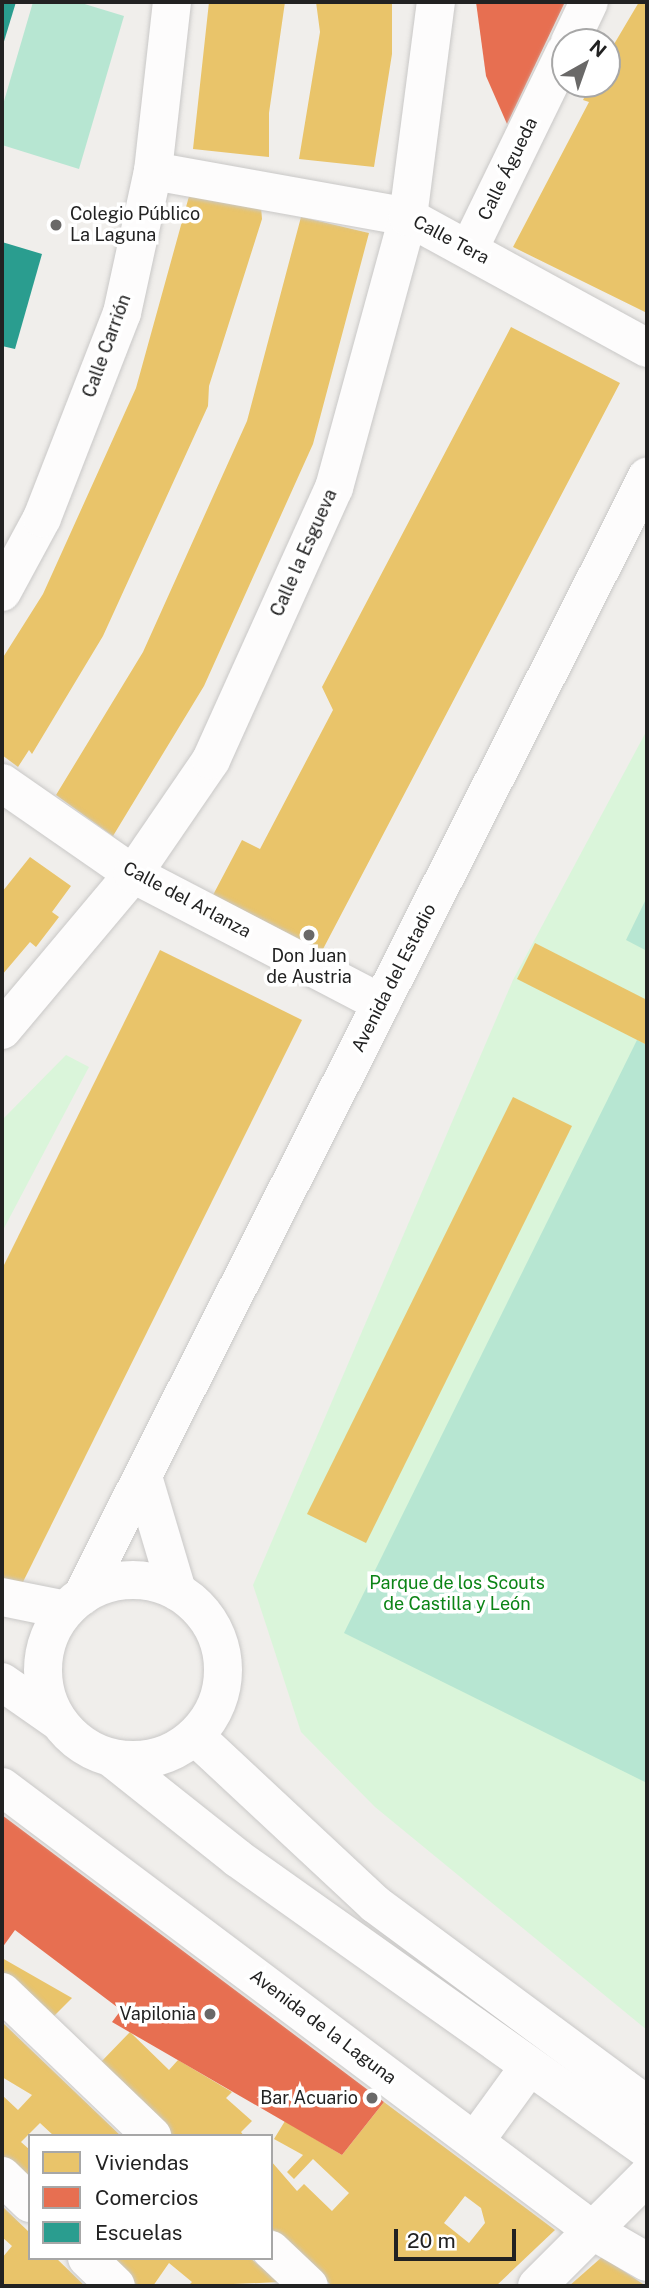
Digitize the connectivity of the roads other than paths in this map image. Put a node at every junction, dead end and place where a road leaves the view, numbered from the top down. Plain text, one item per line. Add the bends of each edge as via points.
1 (172, 2) edge
2 (436, 2) edge
3 (589, 2) edge
4 (577, 28) edge
5 (551, 81) edge
6 (153, 171) junction
7 (408, 217) junction
8 (469, 249) junction
9 (647, 348) edge
10 (647, 477) edge
11 (2, 592) edge
12 (2, 783) edge
13 (133, 874) junction
14 (381, 1003) junction
15 (2, 1030) edge
16 (144, 1480) junction
17 (177, 1591) junction
18 (4, 1600) edge
19 (74, 1603) junction
20 (2, 1682) edge
21 (58, 1721) junction
22 (196, 1737) junction
23 (114, 1760) junction
24 (2, 1787) edge
25 (2, 1992) edge
26 (528, 2068) junction
27 (647, 2105) edge
28 (150, 2134) edge
29 (475, 2141) junction
30 (647, 2150) edge
31 (2, 2176) edge
32 (647, 2176) edge
33 (28, 2201) edge
34 (595, 2232) junction
35 (273, 2252) edge
36 (89, 2260) edge
37 (647, 2262) edge
38 (116, 2286) edge
39 (309, 2286) edge
40 (537, 2286) edge

1 - 6 street, Calle Carrión
2 - 7 street, Calle la Esgueva
3 - 4 street
5 - 8 street, Calle Águeda
6 - 7 street, Calle Tera
6 - 11 street, Calle Carrión via 122,313 41,518
7 - 8 street, Calle Tera
7 - 13 street, Calle la Esgueva via 334,488 211,761
8 - 9 street, Calle Tera
10 - 14 street, Avenida del Estadio
12 - 13 street, Calle del Arlanza
13 - 14 street, Calle del Arlanza
13 - 15 street, Calle la Esgueva
14 - 16 street, Avenida del Estadio
16 - 17 street
16 - 19 street, Avenida del Estadio
17 - 19 street via 151,1582 111,1583
17 - 22 street via 216,1632 224,1676 214,1712
18 - 19 street
19 - 21 street via 49,1636 43,1678
20 - 21 street
21 - 23 street
22 - 23 street via 154,1758
22 - 27 street via 375,1904
23 - 26 street via 237,1858
24 - 29 street, Avenida de la Laguna
25 - 28 street
26 - 29 street
26 - 30 street
29 - 34 street, Avenida de la Laguna
31 - 33 street
32 - 34 street
34 - 37 street, Avenida de la Laguna
34 - 40 street
35 - 39 street
36 - 38 street

